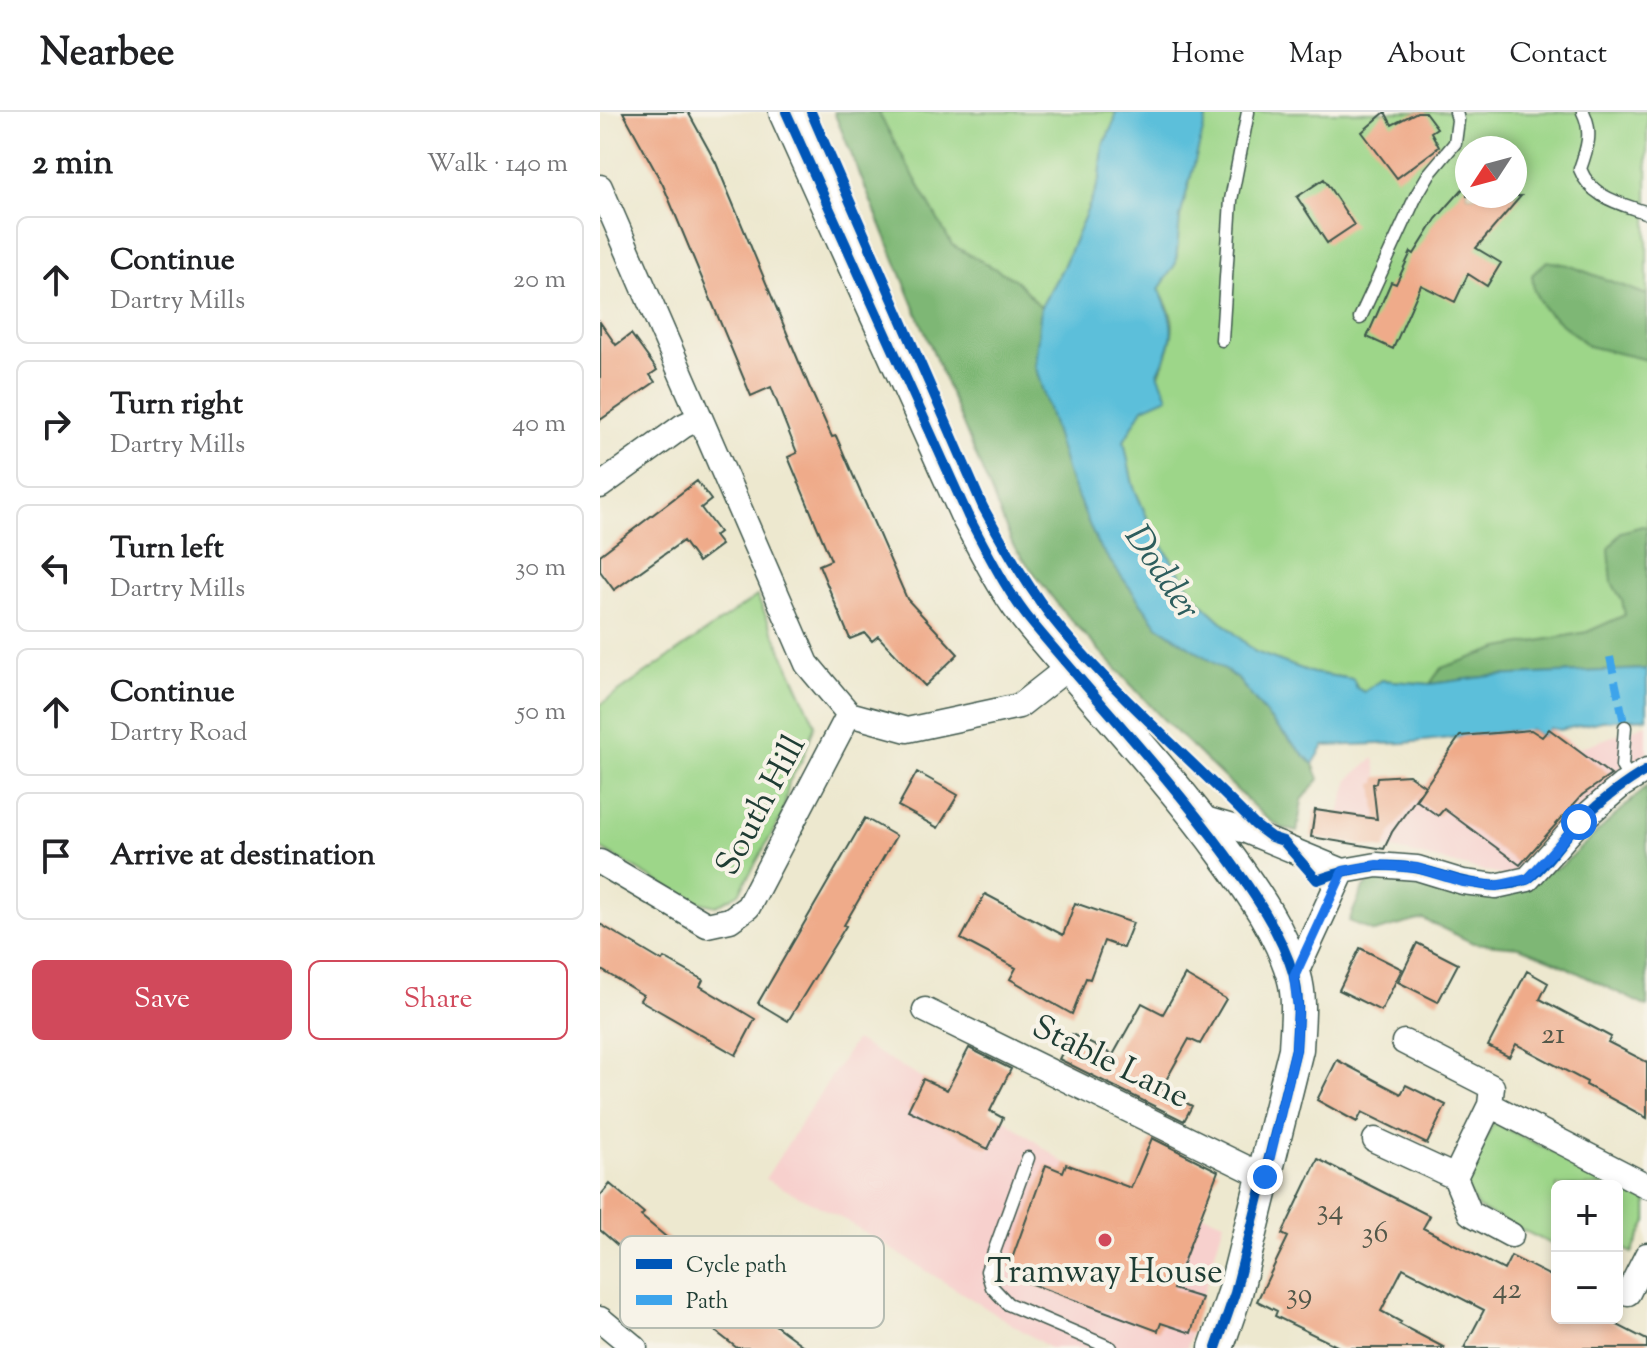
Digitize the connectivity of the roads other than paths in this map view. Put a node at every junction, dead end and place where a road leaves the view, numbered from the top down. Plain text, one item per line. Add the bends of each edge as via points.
1 (786, 112) edge
2 (1248, 112) edge
3 (1456, 112) edge
4 (1583, 112) edge
5 (600, 187) edge
6 (1647, 213) edge
7 (1360, 318) dead end
8 (1222, 340) dead end
9 (700, 418) junction
10 (600, 486) edge
11 (1070, 666) junction
12 (849, 714) junction
13 (1625, 727) dead end
14 (1638, 775) edge
15 (1198, 817) junction
16 (600, 862) edge
17 (1343, 871) junction
18 (1294, 977) junction
19 (925, 1010) dead end
20 (1404, 1042) dead end
21 (1490, 1105) junction
22 (1375, 1140) dead end
23 (1028, 1158) dead end
24 (1265, 1177) junction
25 (1455, 1177) junction
26 (1647, 1186) edge
27 (1511, 1235) dead end
28 (1647, 1255) edge
29 (1631, 1294) edge
30 (600, 1319) edge
31 (635, 1348) edge
32 (1111, 1348) edge
33 (1216, 1348) edge

1 - 11 main road via 968,516 1032,623
2 - 8 lane via 1231,200
3 - 7 lane via 1455,143 1416,196
4 - 6 lane via 1589,125 1580,169 1586,184 1599,195
5 - 9 street, South Hill
9 - 10 street
9 - 12 street, South Hill via 807,664
11 - 12 street, South Hill via 1019,706 907,730
11 - 15 main road
12 - 16 street, South Hill via 748,907 730,920 707,925
13 - 14 lane via 1622,766
14 - 17 street via 1579,822 1528,879 1496,886 1417,868 1377,865
15 - 17 street
15 - 18 main road via 1270,921
17 - 18 street
18 - 24 main road via 1296,1049
19 - 24 street, Stable Lane
20 - 21 street via 1492,1087
21 - 25 street
21 - 26 street
22 - 25 street
23 - 32 lane via 987,1271 992,1287 1008,1304
24 - 33 main road
25 - 27 street via 1470,1213
28 - 29 street
30 - 31 street

